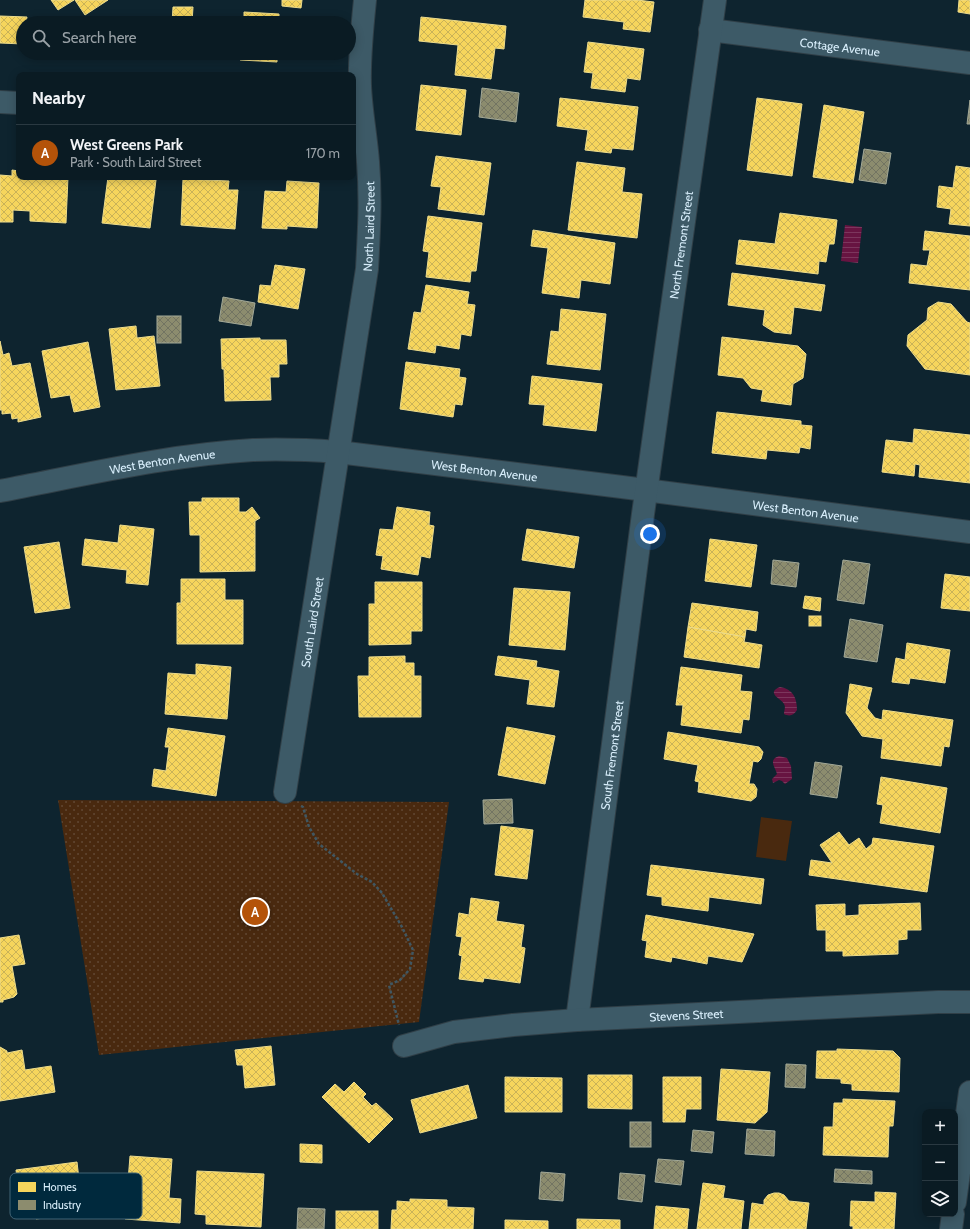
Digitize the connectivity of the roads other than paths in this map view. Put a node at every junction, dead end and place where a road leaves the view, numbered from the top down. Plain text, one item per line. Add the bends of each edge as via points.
1 (365, 0) edge
2 (714, 0) edge
3 (710, 30) junction
4 (970, 63) edge
5 (0, 102) edge
6 (16, 103) edge
7 (358, 121) edge
8 (338, 452) junction
9 (647, 490) junction
10 (0, 491) edge
11 (970, 532) edge
12 (285, 792) road end
13 (970, 1002) edge
14 (577, 1020) junction
15 (404, 1046) dead end
16 (970, 1092) edge
17 (958, 1181) edge
18 (953, 1217) edge
19 (951, 1229) edge

1 - 7 street, North Laird Street
2 - 3 street, North Fremont Street
3 - 4 street, Cottage Avenue
3 - 9 street, North Fremont Street
5 - 6 street
7 - 8 street, North Laird Street via 368,161 370,219 367,269
8 - 9 street, West Benton Avenue
8 - 10 street, West Benton Avenue via 294,449 201,455 154,461
8 - 12 street, South Laird Street
9 - 11 street, West Benton Avenue
9 - 14 street, South Fremont Street
13 - 14 street, Stevens Street
14 - 15 street, Stevens Street via 454,1032
16 - 17 street
18 - 19 street

